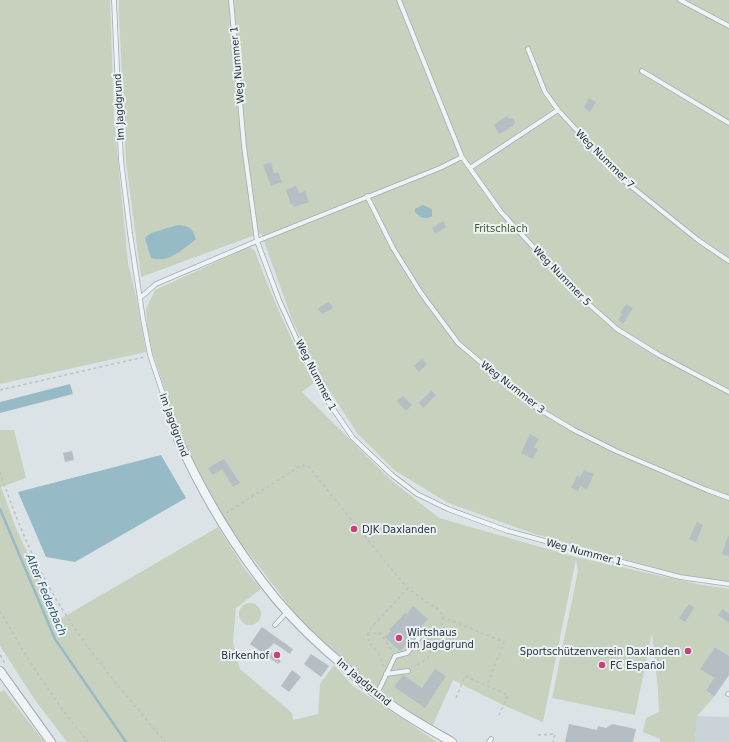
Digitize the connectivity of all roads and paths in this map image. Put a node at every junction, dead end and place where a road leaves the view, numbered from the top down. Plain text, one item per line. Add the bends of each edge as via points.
1 (114, 0) edge
2 (232, 0) edge
3 (399, 0) edge
4 (680, 0) edge
5 (729, 26) edge
6 (528, 49) dead end
7 (642, 72) dead end
8 (558, 110) junction
9 (729, 123) edge
10 (462, 157) junction
11 (470, 168) junction
12 (367, 196) junction
13 (257, 241) junction
14 (729, 261) edge
15 (140, 298) junction
16 (150, 355) junction
17 (0, 390) edge
18 (729, 392) edge
19 (178, 439) joint
20 (0, 472) edge
21 (729, 498) edge
22 (218, 518) junction
23 (729, 584) edge
24 (408, 588) junction
25 (0, 611) edge
26 (287, 612) junction
27 (442, 617) junction
28 (274, 625) dead end
29 (367, 635) junction
30 (419, 638) dead end
31 (0, 655) edge
32 (395, 656) junction
33 (3, 659) dead end
34 (0, 671) edge
35 (408, 671) joint
36 (386, 674) junction
37 (486, 685) junction
38 (377, 695) junction
39 (456, 698) dead end
40 (498, 717) dead end
41 (538, 735) dead end
42 (51, 742) edge
43 (88, 742) edge
44 (165, 742) edge
45 (452, 742) edge
46 (553, 742) edge

1 - 15 lane, Im Jagdgrund via 122,160
2 - 13 lane, Weg Nummer 1 via 244,146
3 - 10 lane, Weg Nummer 5
4 - 5 lane
6 - 8 lane, Weg Nummer 7 via 545,92
7 - 9 lane
8 - 11 lane
8 - 14 lane, Weg Nummer 7 via 622,179 698,240
10 - 11 lane, Weg Nummer 5
10 - 12 lane
11 - 18 lane, Weg Nummer 5 via 501,212 574,291 617,330
12 - 13 lane
12 - 21 lane, Weg Nummer 3 via 393,248 421,293 458,343 498,377 537,408 574,430 623,454
13 - 15 lane via 156,284
13 - 23 lane, Weg Nummer 1 via 279,300 327,400 353,438 392,475 417,494 448,510 508,531 680,577
15 - 16 lane, Im Jagdgrund
16 - 17 path
16 - 19 lane, Im Jagdgrund
19 - 22 street, Im Jagdgrund
20 - 44 path via 14,513 39,568 66,615
22 - 24 path via 302,465 308,466
22 - 26 street, Im Jagdgrund via 236,547
24 - 27 path via 437,608
24 - 29 path
25 - 43 path via 28,659
26 - 28 lane
26 - 38 street, Im Jagdgrund
27 - 35 path via 443,622 428,658
27 - 37 path via 504,642
29 - 32 path via 380,633
29 - 36 path via 380,657
30 - 32 lane via 407,653
31 - 33 path
32 - 36 lane
34 - 42 street
35 - 36 lane
36 - 38 lane
37 - 39 path via 465,676
37 - 40 path via 508,694
38 - 45 street, Im Jagdgrund
41 - 46 path via 555,734

